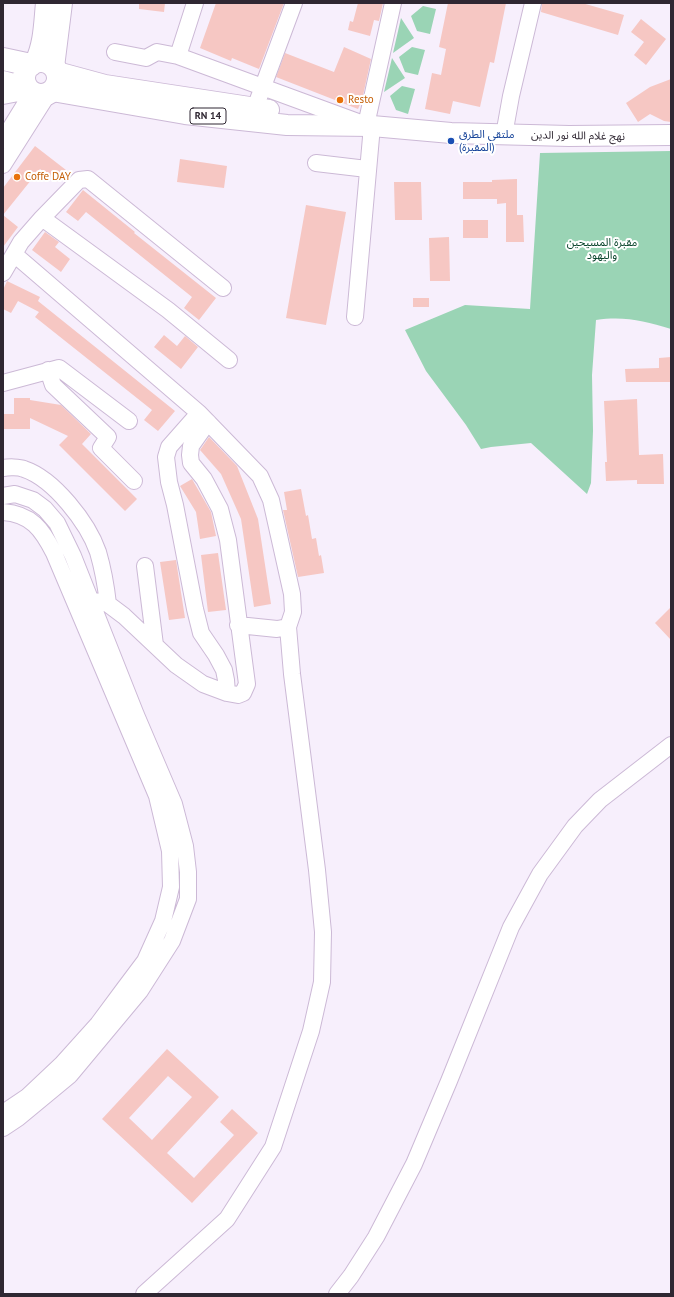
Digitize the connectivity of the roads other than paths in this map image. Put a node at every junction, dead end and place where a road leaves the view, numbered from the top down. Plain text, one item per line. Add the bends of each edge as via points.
1 (46, 3) edge
2 (62, 3) edge
3 (195, 3) edge
4 (294, 3) edge
5 (393, 3) edge
6 (533, 3) edge
7 (115, 52) dead end
8 (178, 56) junction
9 (3, 59) edge
10 (41, 80) junction
11 (3, 82) edge
12 (263, 87) junction
13 (3, 96) edge
14 (254, 114) junction
15 (369, 126) junction
16 (504, 134) junction
17 (671, 135) edge
18 (3, 140) edge
19 (316, 163) dead end
20 (3, 165) edge
21 (367, 169) junction
22 (42, 218) junction
23 (14, 254) junction
24 (3, 273) edge
25 (223, 288) dead end
26 (355, 317) dead end
27 (230, 360) dead end
28 (48, 370) junction
29 (3, 383) edge
30 (203, 417) junction
31 (129, 421) dead end
32 (3, 468) edge
33 (134, 481) dead end
34 (3, 496) edge
35 (3, 512) edge
36 (145, 566) dead end
37 (90, 600) junction
38 (108, 604) junction
39 (238, 625) junction
40 (288, 627) junction
41 (155, 645) junction
42 (227, 693) junction
43 (671, 745) edge
44 (3, 1113) edge
45 (3, 1128) edge
46 (144, 1294) edge
47 (337, 1294) edge

1 - 10 main road via 40,53
2 - 10 main road
3 - 8 street
4 - 12 street
5 - 15 street
6 - 16 street
7 - 8 street via 146,58 157,52
8 - 12 street
9 - 10 highway, RN 14
10 - 11 highway, RN 14
10 - 13 street
10 - 14 main road, RN 14 via 185,114
10 - 18 street
10 - 20 street
12 - 14 street
12 - 15 street
14 - 15 main road, RN 14
15 - 16 main road, نهج غلام الله نور الدين / RN 14 via 451,133
15 - 21 street
16 - 17 main road, نهج غلام الله نور الدين / RN 14
19 - 21 street
21 - 26 street
22 - 23 street
22 - 25 street via 79,180 88,179
22 - 27 street via 168,310
23 - 24 street
23 - 30 street
28 - 29 street
28 - 31 street via 59,368
28 - 33 street via 53,385 108,437 101,448
30 - 39 street via 191,446 191,463 204,479 220,509 228,540
30 - 40 street via 260,476 271,500 292,594 293,612
30 - 42 street via 169,447 166,457 201,633 224,670
32 - 38 street via 24,468 42,478 69,502 98,551
34 - 37 street via 15,494 33,500 45,508 57,523
35 - 44 street via 25,518 39,527 54,552 157,796 170,851 170,887 163,921 145,961 98,1024 62,1064 27,1097
36 - 41 street
37 - 38 street
37 - 45 street via 174,804 185,846 188,899 172,941 140,991 111,1027 70,1075
38 - 41 street
39 - 40 street via 277,629
39 - 42 street via 247,684 238,695
40 - 46 street via 324,932 322,982 311,1031 273,1147 227,1219
41 - 42 street via 176,665 203,684
43 - 47 street via 600,800 575,826 540,874 511,927 414,1164 376,1237

